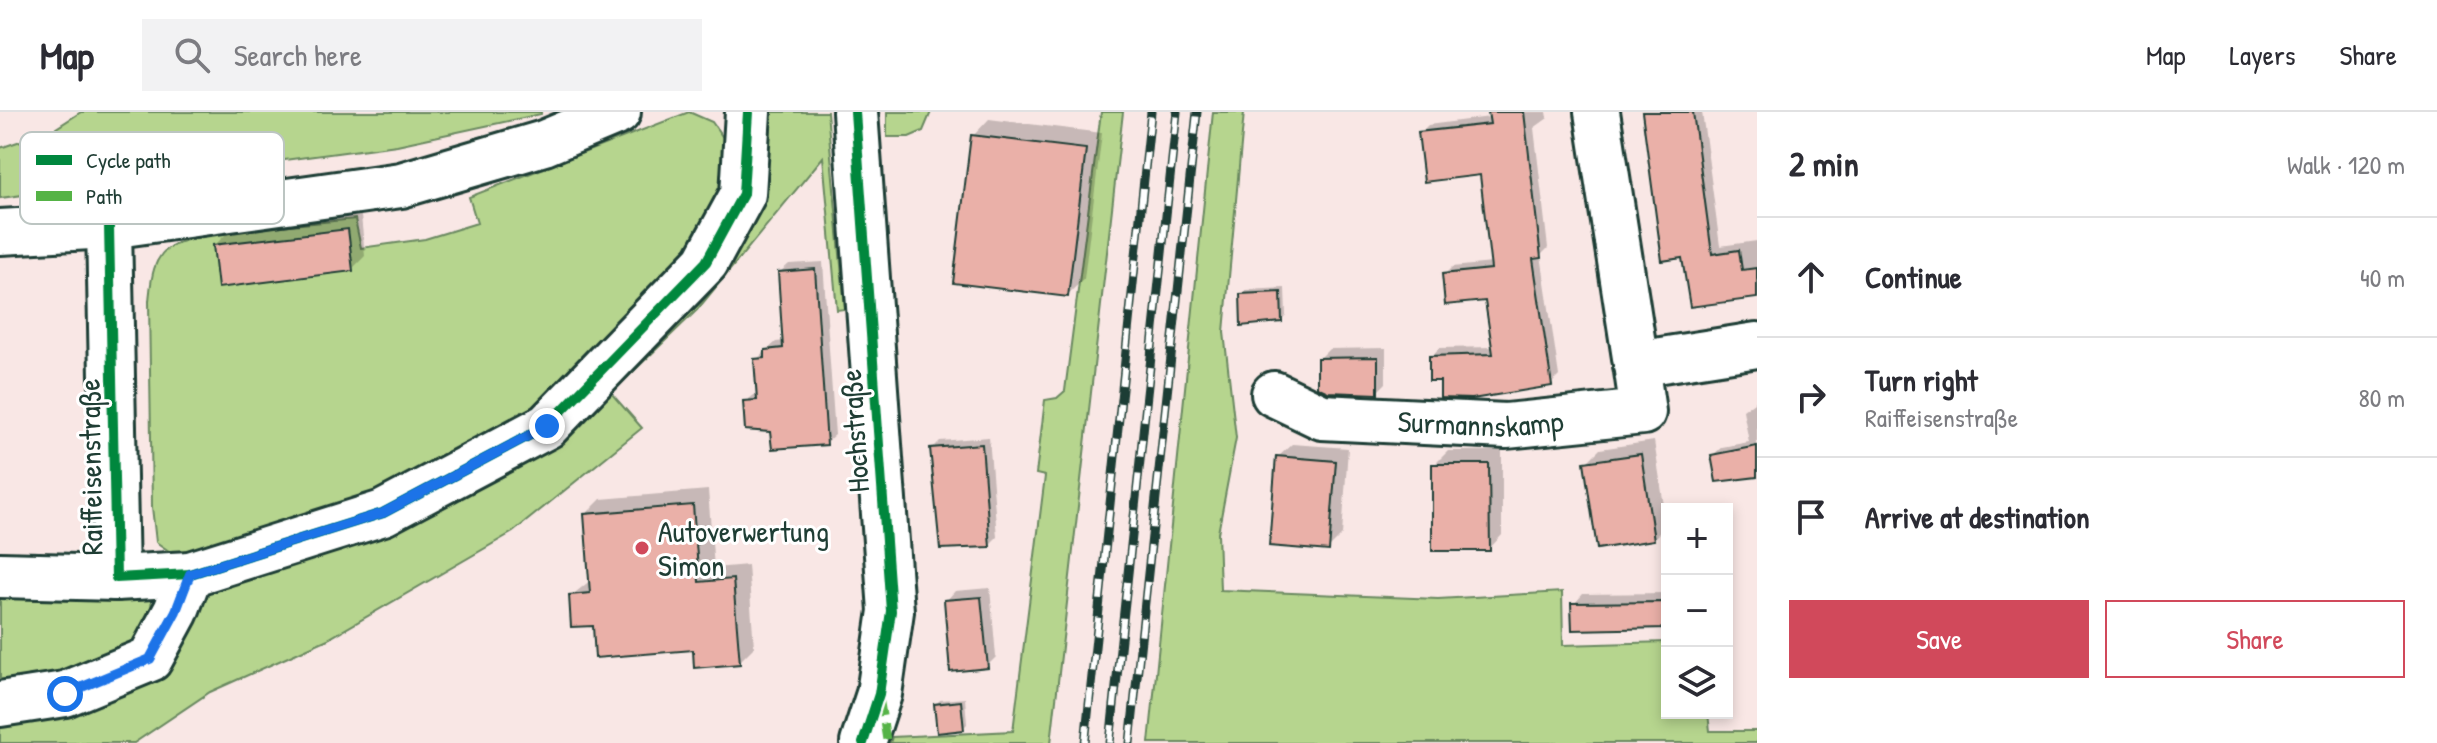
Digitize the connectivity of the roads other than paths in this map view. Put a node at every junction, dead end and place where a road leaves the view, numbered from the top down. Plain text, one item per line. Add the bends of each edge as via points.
1 (618, 112) edge
2 (748, 112) edge
3 (855, 112) edge
4 (1597, 112) edge
5 (284, 201) edge
6 (123, 224) edge
7 (109, 226) junction
8 (0, 232) edge
9 (1757, 345) edge
10 (1636, 364) junction
11 (1274, 394) dead end
12 (190, 574) junction
13 (0, 575) edge
14 (116, 578) junction
15 (0, 704) edge
16 (863, 743) edge

1 - 5 street via 544,143 401,185
2 - 12 street, Raiffeisenstraße via 743,194 706,262 547,426 383,513
3 - 16 street, Hochstraße via 891,611 879,694
4 - 10 street, Surmannskamp
6 - 7 street
7 - 8 street
7 - 14 street, Raiffeisenstraße
9 - 10 street
10 - 11 street, Surmannskamp via 1643,412 1522,425 1322,417
12 - 14 street, Raiffeisenstraße
12 - 15 street via 150,659 65,694
13 - 14 street

